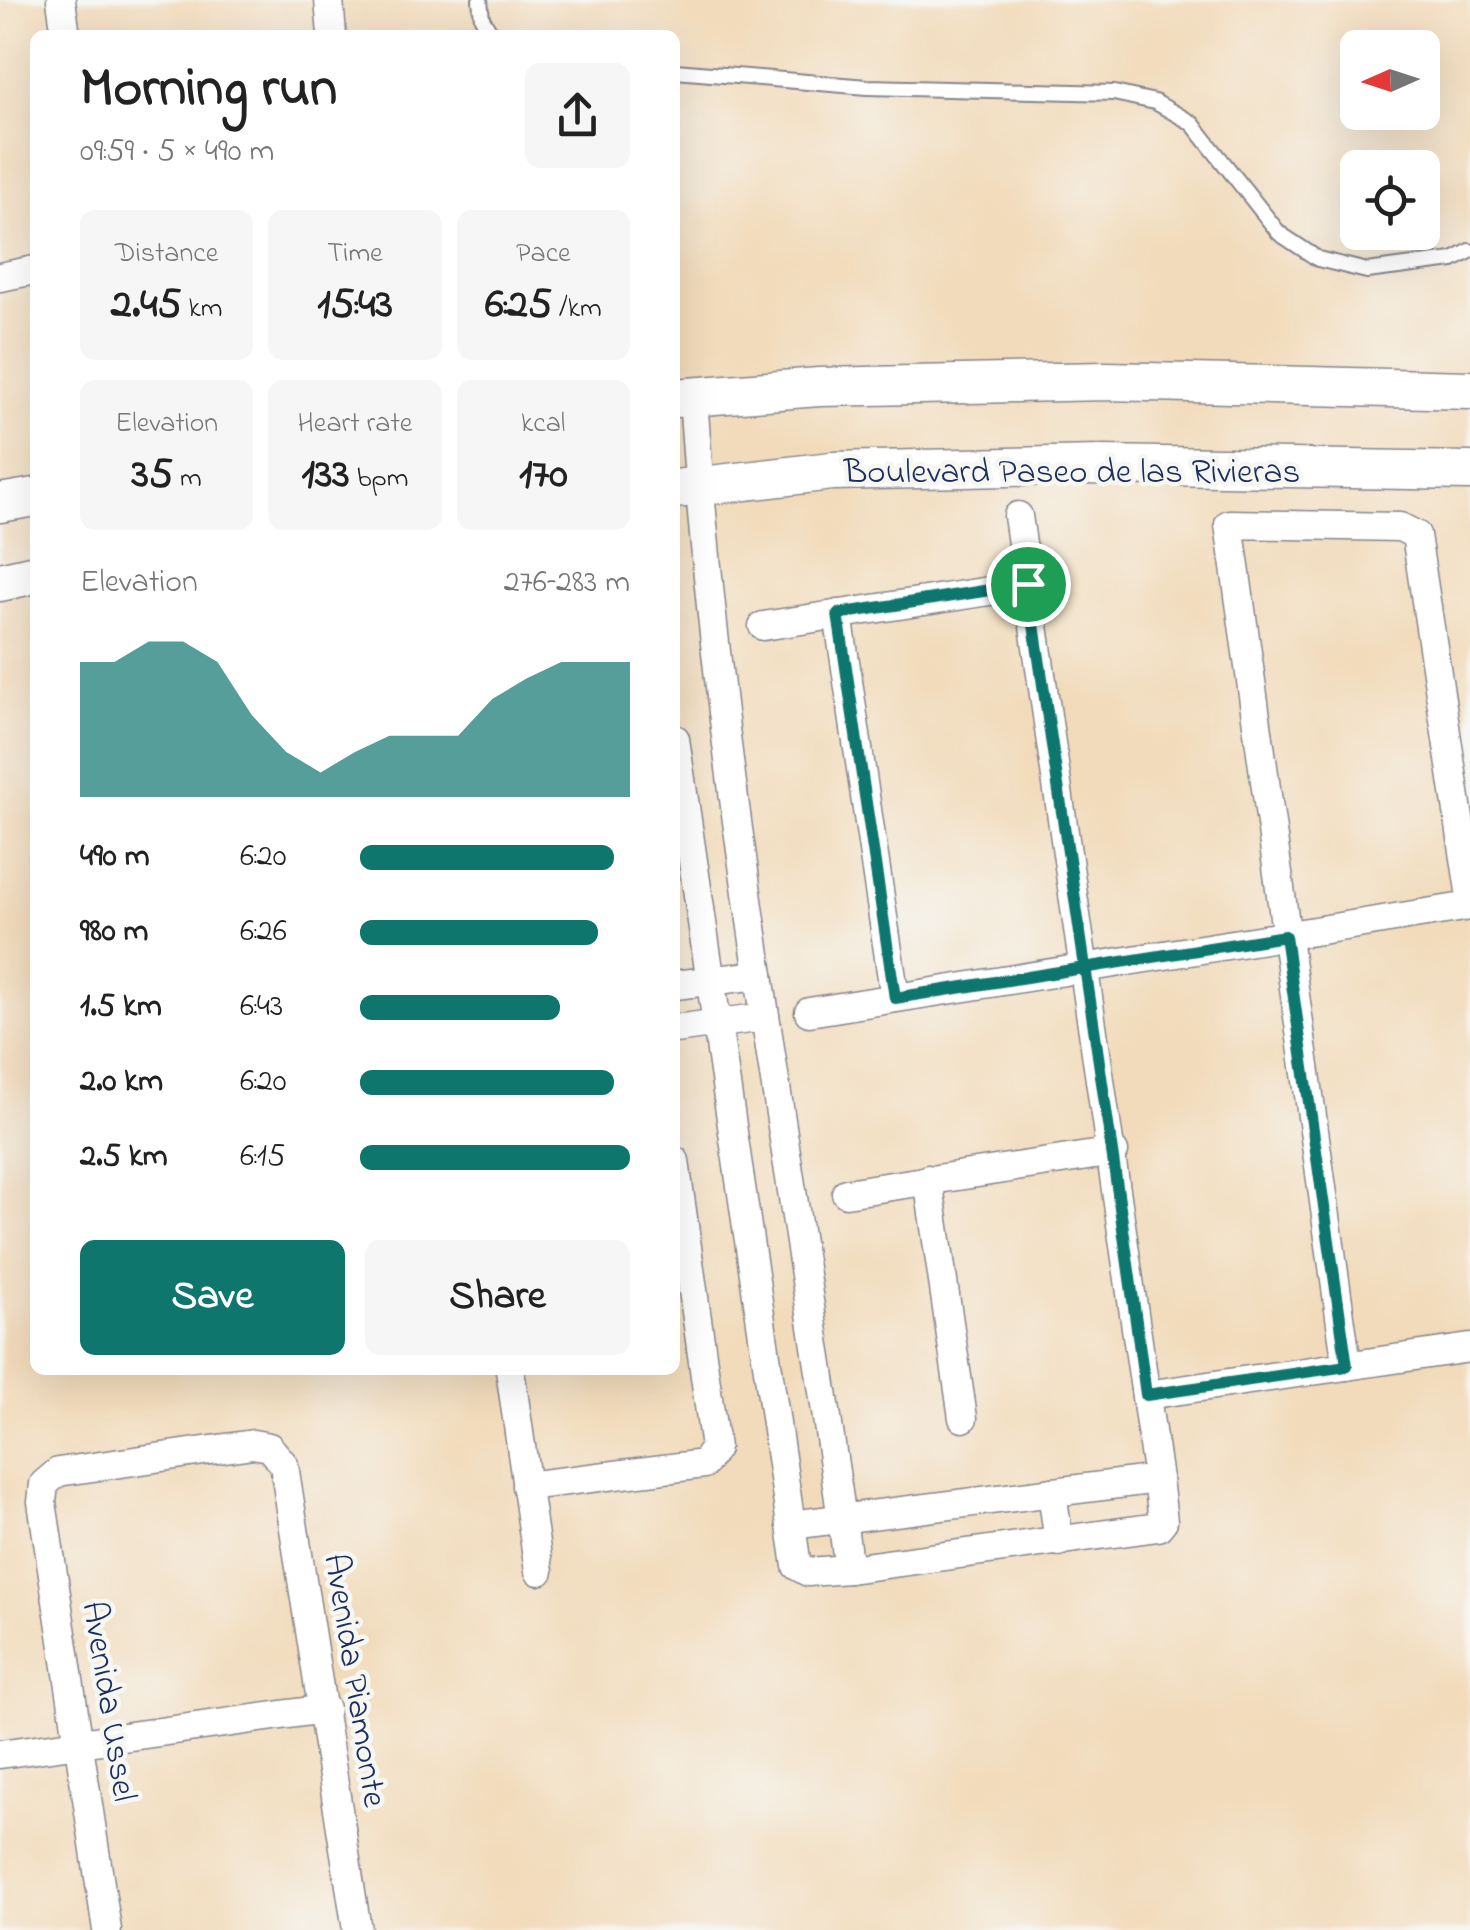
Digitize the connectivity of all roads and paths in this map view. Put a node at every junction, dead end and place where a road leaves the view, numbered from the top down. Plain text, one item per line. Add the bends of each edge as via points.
1 (61, 0) edge
2 (329, 0) edge
3 (480, 0) edge
4 (65, 30) edge
5 (332, 30) edge
6 (489, 30) edge
7 (680, 71) edge
8 (1470, 251) edge
9 (30, 271) edge
10 (0, 277) edge
11 (1470, 390) edge
12 (684, 397) edge
13 (1470, 471) edge
14 (687, 488) edge
15 (30, 498) edge
16 (0, 503) edge
17 (1018, 516) dead end
18 (30, 575) edge
19 (0, 582) edge
20 (1028, 584) junction
21 (838, 614) junction
22 (763, 626) dead end
23 (680, 773) edge
24 (1470, 891) edge
25 (1470, 906) edge
26 (1285, 936) junction
27 (1084, 968) junction
28 (759, 975) junction
29 (710, 980) junction
30 (680, 984) edge
31 (895, 998) junction
32 (808, 1012) dead end
33 (766, 1018) junction
34 (716, 1023) junction
35 (680, 1027) edge
36 (1114, 1152) junction
37 (928, 1179) junction
38 (846, 1193) dead end
39 (680, 1197) edge
40 (1470, 1348) edge
41 (1347, 1366) junction
42 (511, 1375) edge
43 (1146, 1395) junction
44 (964, 1418) dead end
45 (1158, 1479) junction
46 (44, 1484) joint
47 (526, 1486) junction
48 (1052, 1492) junction
49 (842, 1518) junction
50 (792, 1525) junction
51 (1060, 1542) junction
52 (849, 1569) junction
53 (540, 1571) dead end
54 (325, 1708) junction
55 (80, 1743) junction
56 (0, 1754) edge
57 (107, 1930) edge
58 (357, 1930) edge

1 - 4 street
2 - 5 street
3 - 6 lane
7 - 8 lane via 1114,94 1155,102 1192,123 1279,233 1318,260 1367,271 1453,260
9 - 10 street
11 - 12 street via 1108,380 819,386
12 - 14 street
13 - 14 street, Boulevard Paseo de las Rivieras via 832,471
14 - 28 street
15 - 16 street
17 - 20 street
18 - 19 street
20 - 21 street
20 - 27 street
21 - 22 street
21 - 31 street
23 - 29 street
24 - 26 street via 1416,535 1400,528 1235,522 1227,529
25 - 26 street
26 - 27 street
26 - 41 street
27 - 31 street
27 - 36 street
28 - 29 street
28 - 33 street
29 - 30 street
29 - 34 street
31 - 32 street
33 - 34 street
33 - 49 street
34 - 35 street
34 - 50 street
36 - 37 street
36 - 43 street
37 - 38 street
37 - 44 street
39 - 47 street via 712,1458
40 - 41 street
41 - 43 street
42 - 47 street
43 - 45 street
45 - 48 street
45 - 51 street via 1163,1521 1150,1530
46 - 54 street, Avenida Piamonte via 58,1472 269,1447 284,1466
46 - 55 street, Avenida Ussel
47 - 53 street
48 - 49 street
48 - 51 street
49 - 50 street
49 - 52 street
50 - 52 street via 801,1571
51 - 52 street
54 - 55 street
54 - 58 street, Avenida Piamonte
55 - 56 street
55 - 57 street, Avenida Ussel

